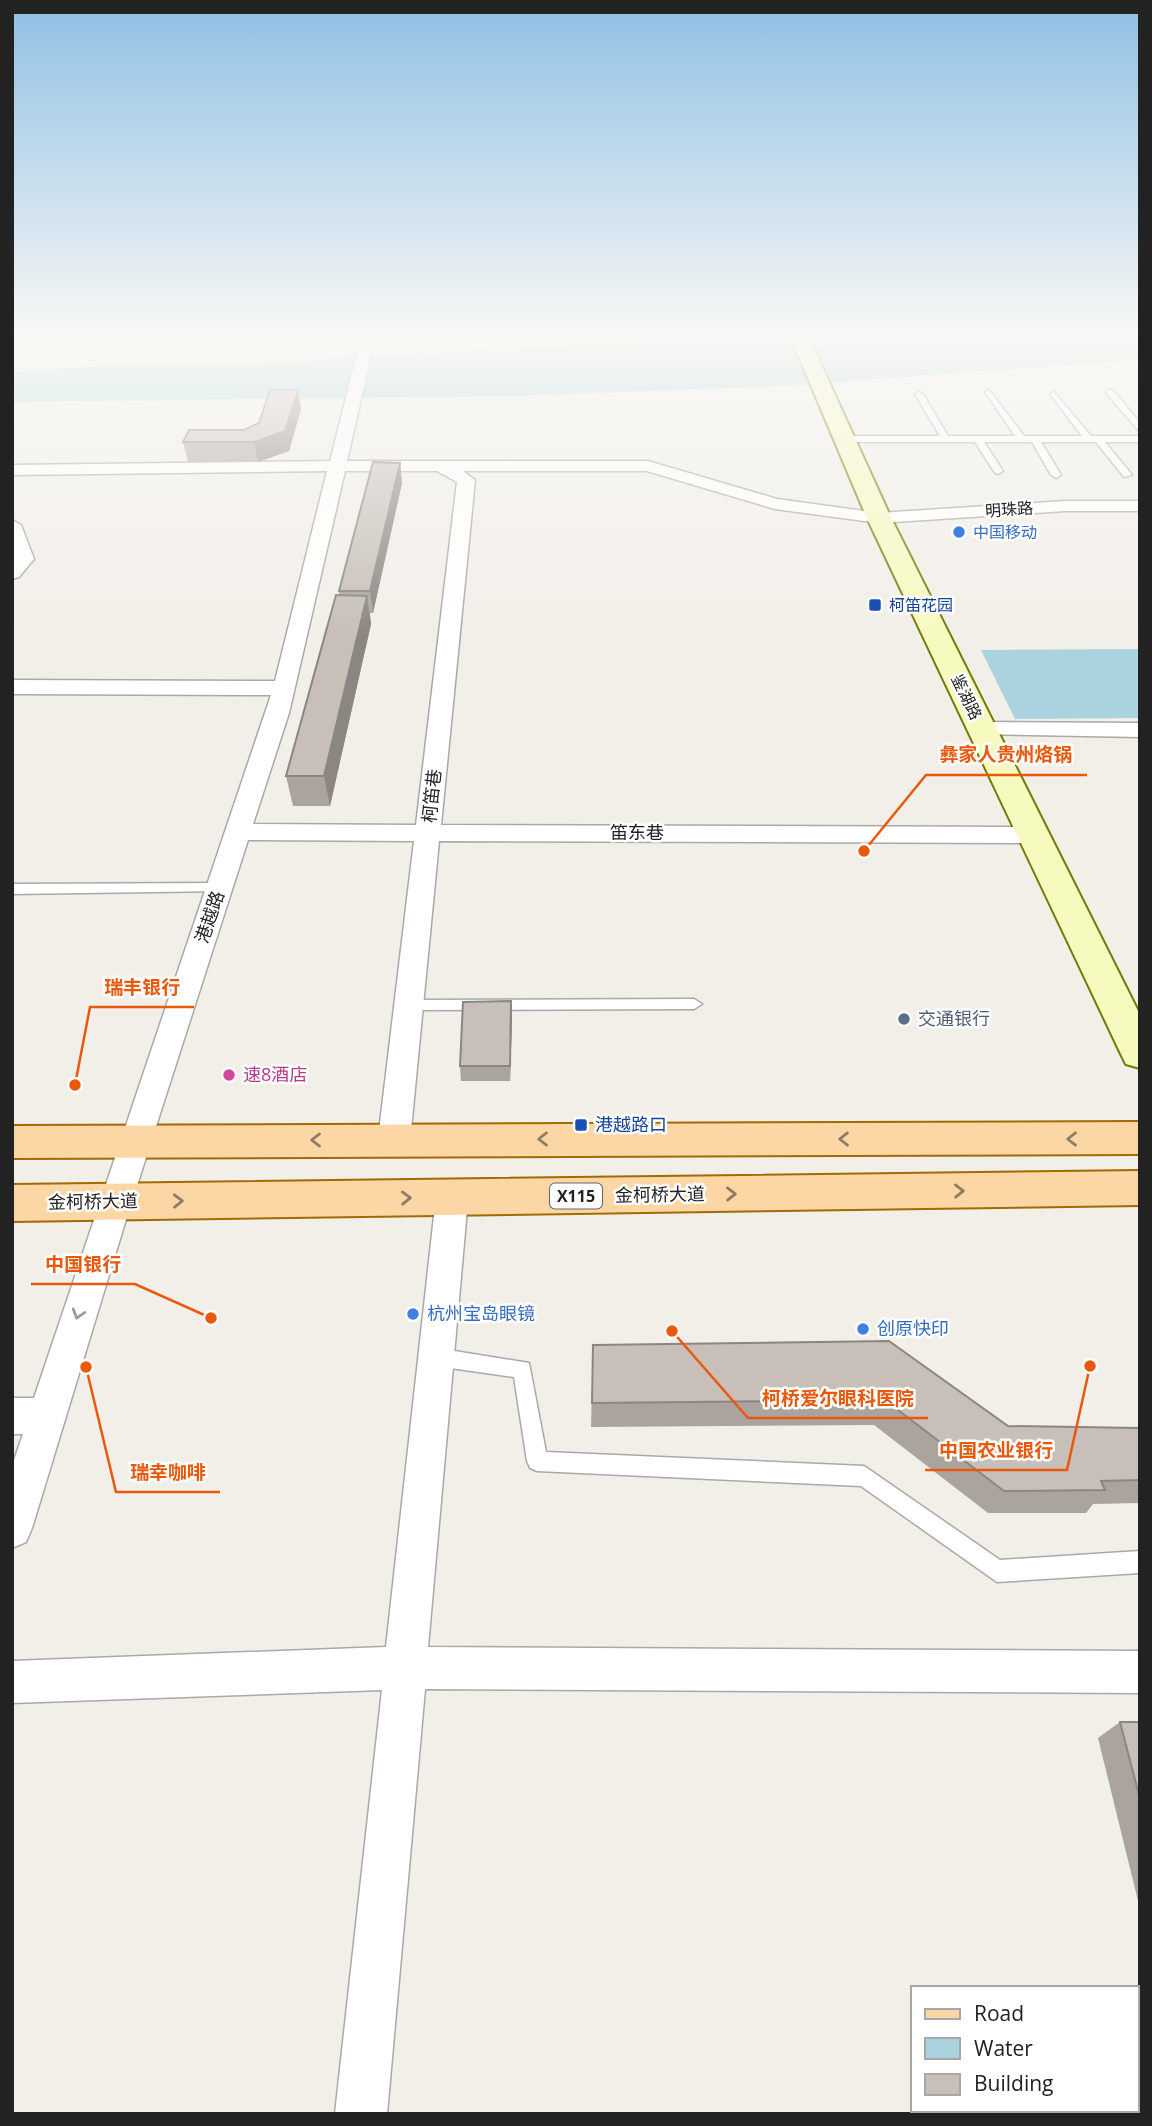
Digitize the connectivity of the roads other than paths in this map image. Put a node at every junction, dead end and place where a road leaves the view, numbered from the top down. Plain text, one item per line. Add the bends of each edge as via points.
1 (344, 437) edge
2 (945, 438) joint
3 (977, 438) junction
4 (845, 439) joint
5 (1020, 439) joint
6 (1035, 439) junction
7 (1093, 439) junction
8 (1140, 439) edge
9 (337, 466) junction
10 (440, 466) junction
11 (12, 470) edge
12 (998, 471) dead end
13 (1056, 475) dead end
14 (1127, 475) dead end
15 (1140, 506) edge
16 (878, 518) junction
17 (12, 525) edge
18 (12, 573) edge
19 (12, 687) edge
20 (284, 688) junction
21 (982, 729) junction
22 (1140, 730) edge
23 (239, 832) junction
24 (428, 832) junction
25 (1034, 835) junction
26 (220, 888) junction
27 (12, 889) edge
28 (694, 1004) dead end
29 (409, 1005) junction
30 (1140, 1054) edge
31 (1140, 1138) edge
32 (135, 1140) junction
33 (394, 1140) junction
34 (12, 1142) edge
35 (1140, 1188) edge
36 (452, 1198) junction
37 (114, 1202) junction
38 (12, 1203) edge
39 (436, 1357) junction
40 (29, 1416) edge
41 (12, 1528) edge
42 (1140, 1562) edge
43 (405, 1668) junction
44 (1140, 1672) edge
45 (12, 1682) edge
46 (361, 2114) edge

1 - 9 street, 港越路
2 - 3 lane
2 - 4 lane
3 - 5 lane
3 - 12 lane
4 - 16 street, 鉴湖路
5 - 6 lane
6 - 7 lane
6 - 13 lane
7 - 8 lane
7 - 14 lane
9 - 10 street, 明珠路
9 - 11 street, 明珠路
9 - 20 street, 港越路
10 - 16 street, 明珠路 via 648,466 775,505
10 - 24 street, 柯笛巷 via 466,480
15 - 16 street, 明珠路
16 - 21 street, 鉴湖路
17 - 18 street via 24,559
19 - 20 street
20 - 23 street, 港越路
21 - 22 street
21 - 25 street, 鉴湖路
23 - 24 street, 笛东巷
23 - 26 street, 港越路
24 - 25 street, 笛东巷
24 - 29 street, 柯笛巷
25 - 30 street, 鉴湖路
26 - 27 lane
26 - 32 street, 港越路
28 - 29 lane
29 - 33 street, 柯笛巷
31 -> 33 main road
33 -> 32 main road
32 - 34 main road
32 - 37 street, 港越路
36 -> 35 main road, 金柯桥大道 / X115
37 -> 36 main road, 金柯桥大道 / X115
36 - 39 street
37 - 38 main road, 金柯桥大道 / X115
37 -> 40 street, 港越路
39 - 42 lane via 523,1369 537,1461 864,1476 997,1571
39 - 43 street
40 - 41 street, 港越路
43 - 44 street
43 - 45 street
43 - 46 street

